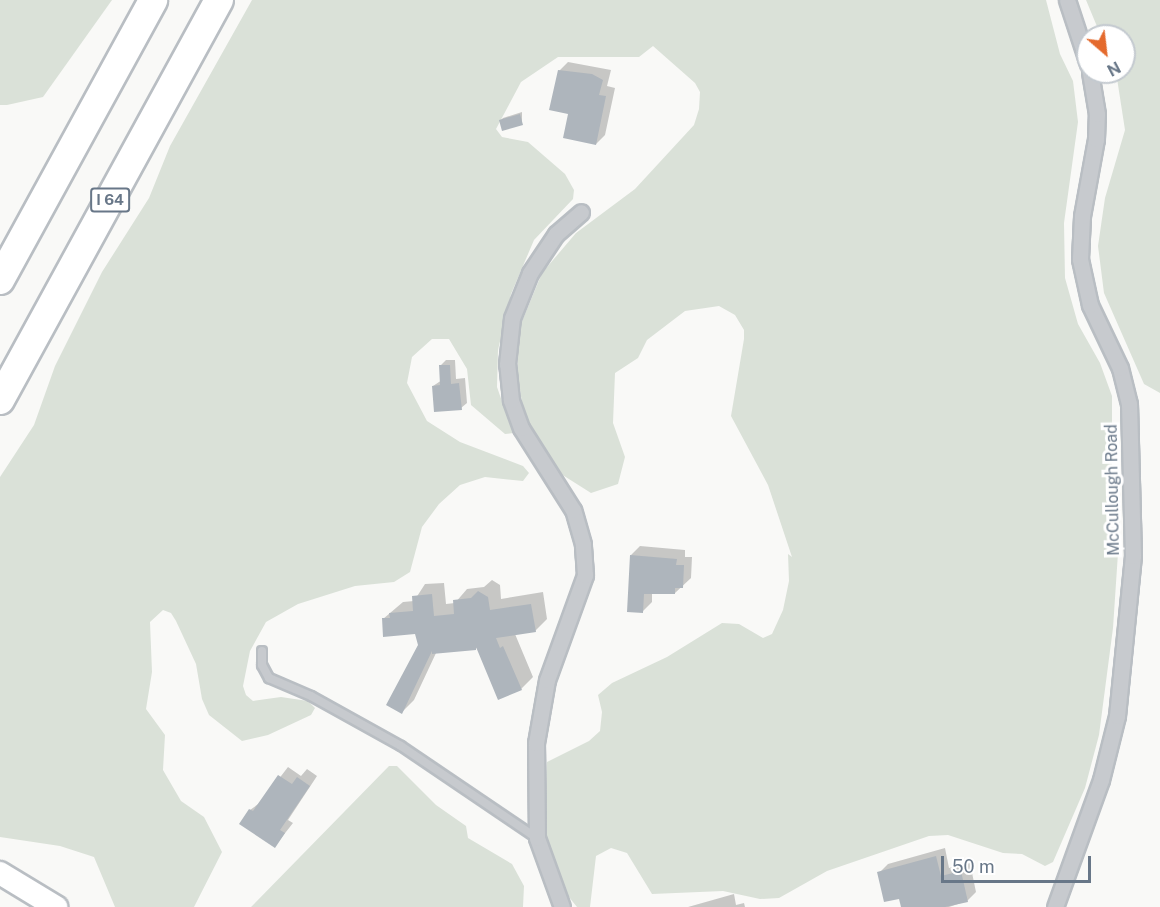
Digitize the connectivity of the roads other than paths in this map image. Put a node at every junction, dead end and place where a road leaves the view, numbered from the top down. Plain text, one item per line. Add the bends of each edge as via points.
1 (153, 0) edge
2 (219, 0) edge
3 (1067, 0) edge
4 (1076, 27) edge
5 (1092, 84) edge
6 (581, 212) dead end
7 (0, 280) edge
8 (0, 400) edge
9 (262, 651) dead end
10 (537, 838) junction
11 (0, 873) edge
12 (56, 907) edge
13 (562, 907) edge
14 (1055, 907) edge

1 - 7 highway
2 - 8 highway, I 64
3 - 4 street
5 - 14 street, McCullough Road via 1096,139 1082,216 1080,259 1090,305 1120,368 1129,404 1133,556 1118,716 1101,780
6 - 10 street via 556,234 530,273 512,318 507,364 511,400 521,428 573,510 584,544 585,575 547,680 536,743
9 - 10 lane via 262,665 269,678 393,741
10 - 13 street
11 - 12 street

